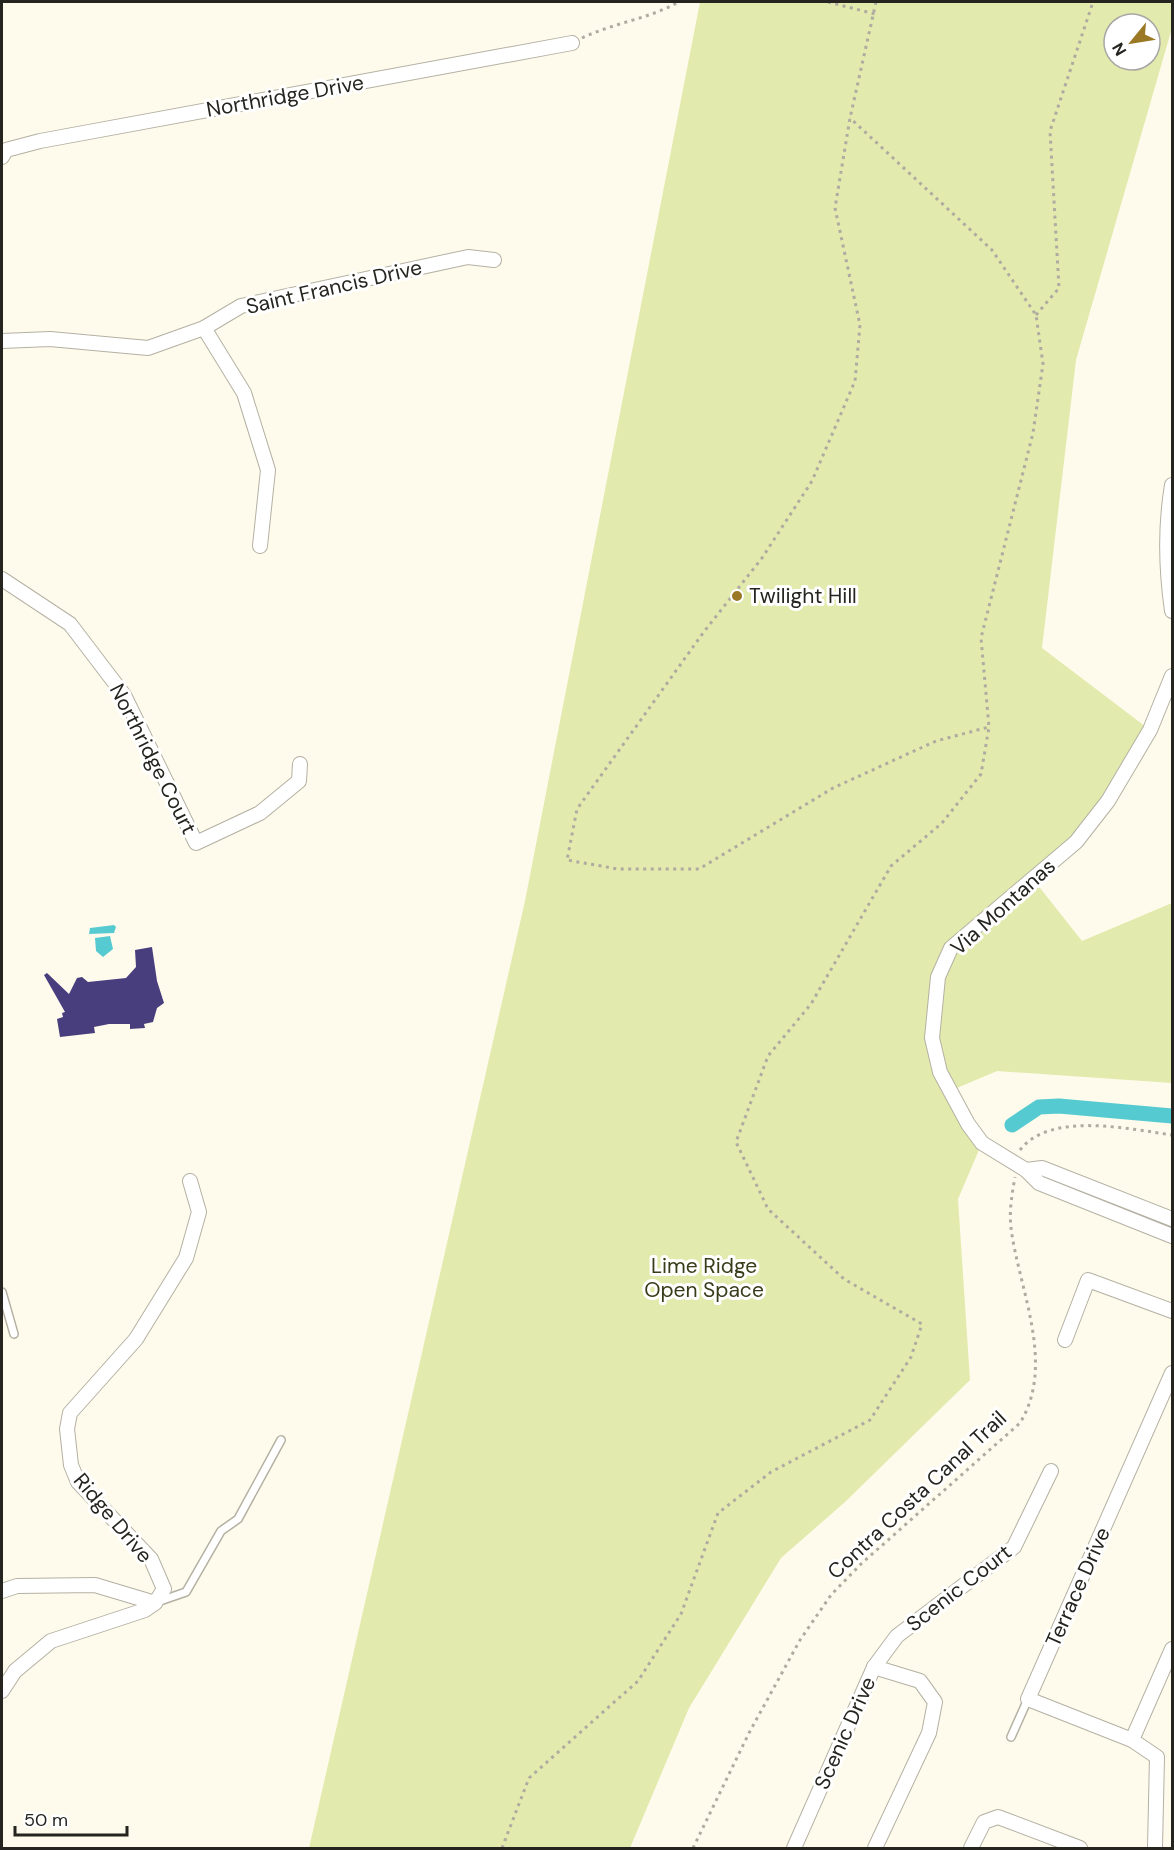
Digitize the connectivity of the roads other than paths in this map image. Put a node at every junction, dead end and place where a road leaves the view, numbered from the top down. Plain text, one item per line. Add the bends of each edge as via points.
1 (572, 43) road end
2 (2, 157) edge
3 (494, 260) dead end
4 (204, 328) junction
5 (2, 341) edge
6 (1173, 485) edge
7 (260, 546) dead end
8 (2, 579) edge
9 (1173, 611) edge
10 (1173, 676) edge
11 (300, 764) dead end
12 (1016, 1166) junction
13 (190, 1181) dead end
14 (1173, 1219) edge
15 (1173, 1236) edge
16 (2, 1292) edge
17 (1173, 1311) edge
18 (14, 1334) dead end
19 (1065, 1340) dead end
20 (1173, 1373) edge
21 (281, 1440) dead end
22 (1051, 1471) dead end
23 (2, 1591) edge
24 (155, 1603) junction
25 (1173, 1649) edge
26 (874, 1667) junction
27 (2, 1691) edge
28 (1028, 1699) junction
29 (1011, 1737) dead end
30 (1132, 1740) junction
31 (794, 1848) edge
32 (875, 1848) edge
33 (971, 1848) edge
34 (1080, 1848) edge
35 (1155, 1848) edge

1 - 2 street, Northridge Drive via 40,141 6,150
3 - 4 street, Saint Francis Drive via 468,257 241,306
4 - 5 street, Saint Francis Drive via 148,348 50,339
4 - 7 street via 244,393 268,470
6 - 9 street via 1168,510 1167,574
8 - 11 street, Northridge Court via 70,624 124,695 196,843 260,813 299,781
10 - 12 street, Via Montanas via 1150,730 1102,810 1076,842 951,948 938,977 932,1038 940,1072 982,1143
12 - 14 street, Via Montanas via 1042,1168
12 - 15 street, Via Montanas via 1039,1183
13 - 24 street, Ridge Drive via 199,1212 186,1258 136,1339 70,1413 67,1429 68,1450 78,1482 151,1559 164,1589
16 - 18 lane
17 - 19 street via 1088,1280
20 - 28 street, Terrace Drive
21 - 24 lane via 238,1519 221,1531 186,1592
22 - 26 street, Scenic Court via 1014,1547 897,1636
23 - 24 street via 17,1586 95,1585
24 - 27 street via 145,1610 51,1641 15,1671
25 - 30 street
26 - 31 street, Scenic Drive
26 - 32 street, Scenic Drive via 920,1681 936,1702 929,1733
28 - 29 lane
28 - 30 street
30 - 35 street via 1157,1757
33 - 34 street via 984,1822 998,1817

